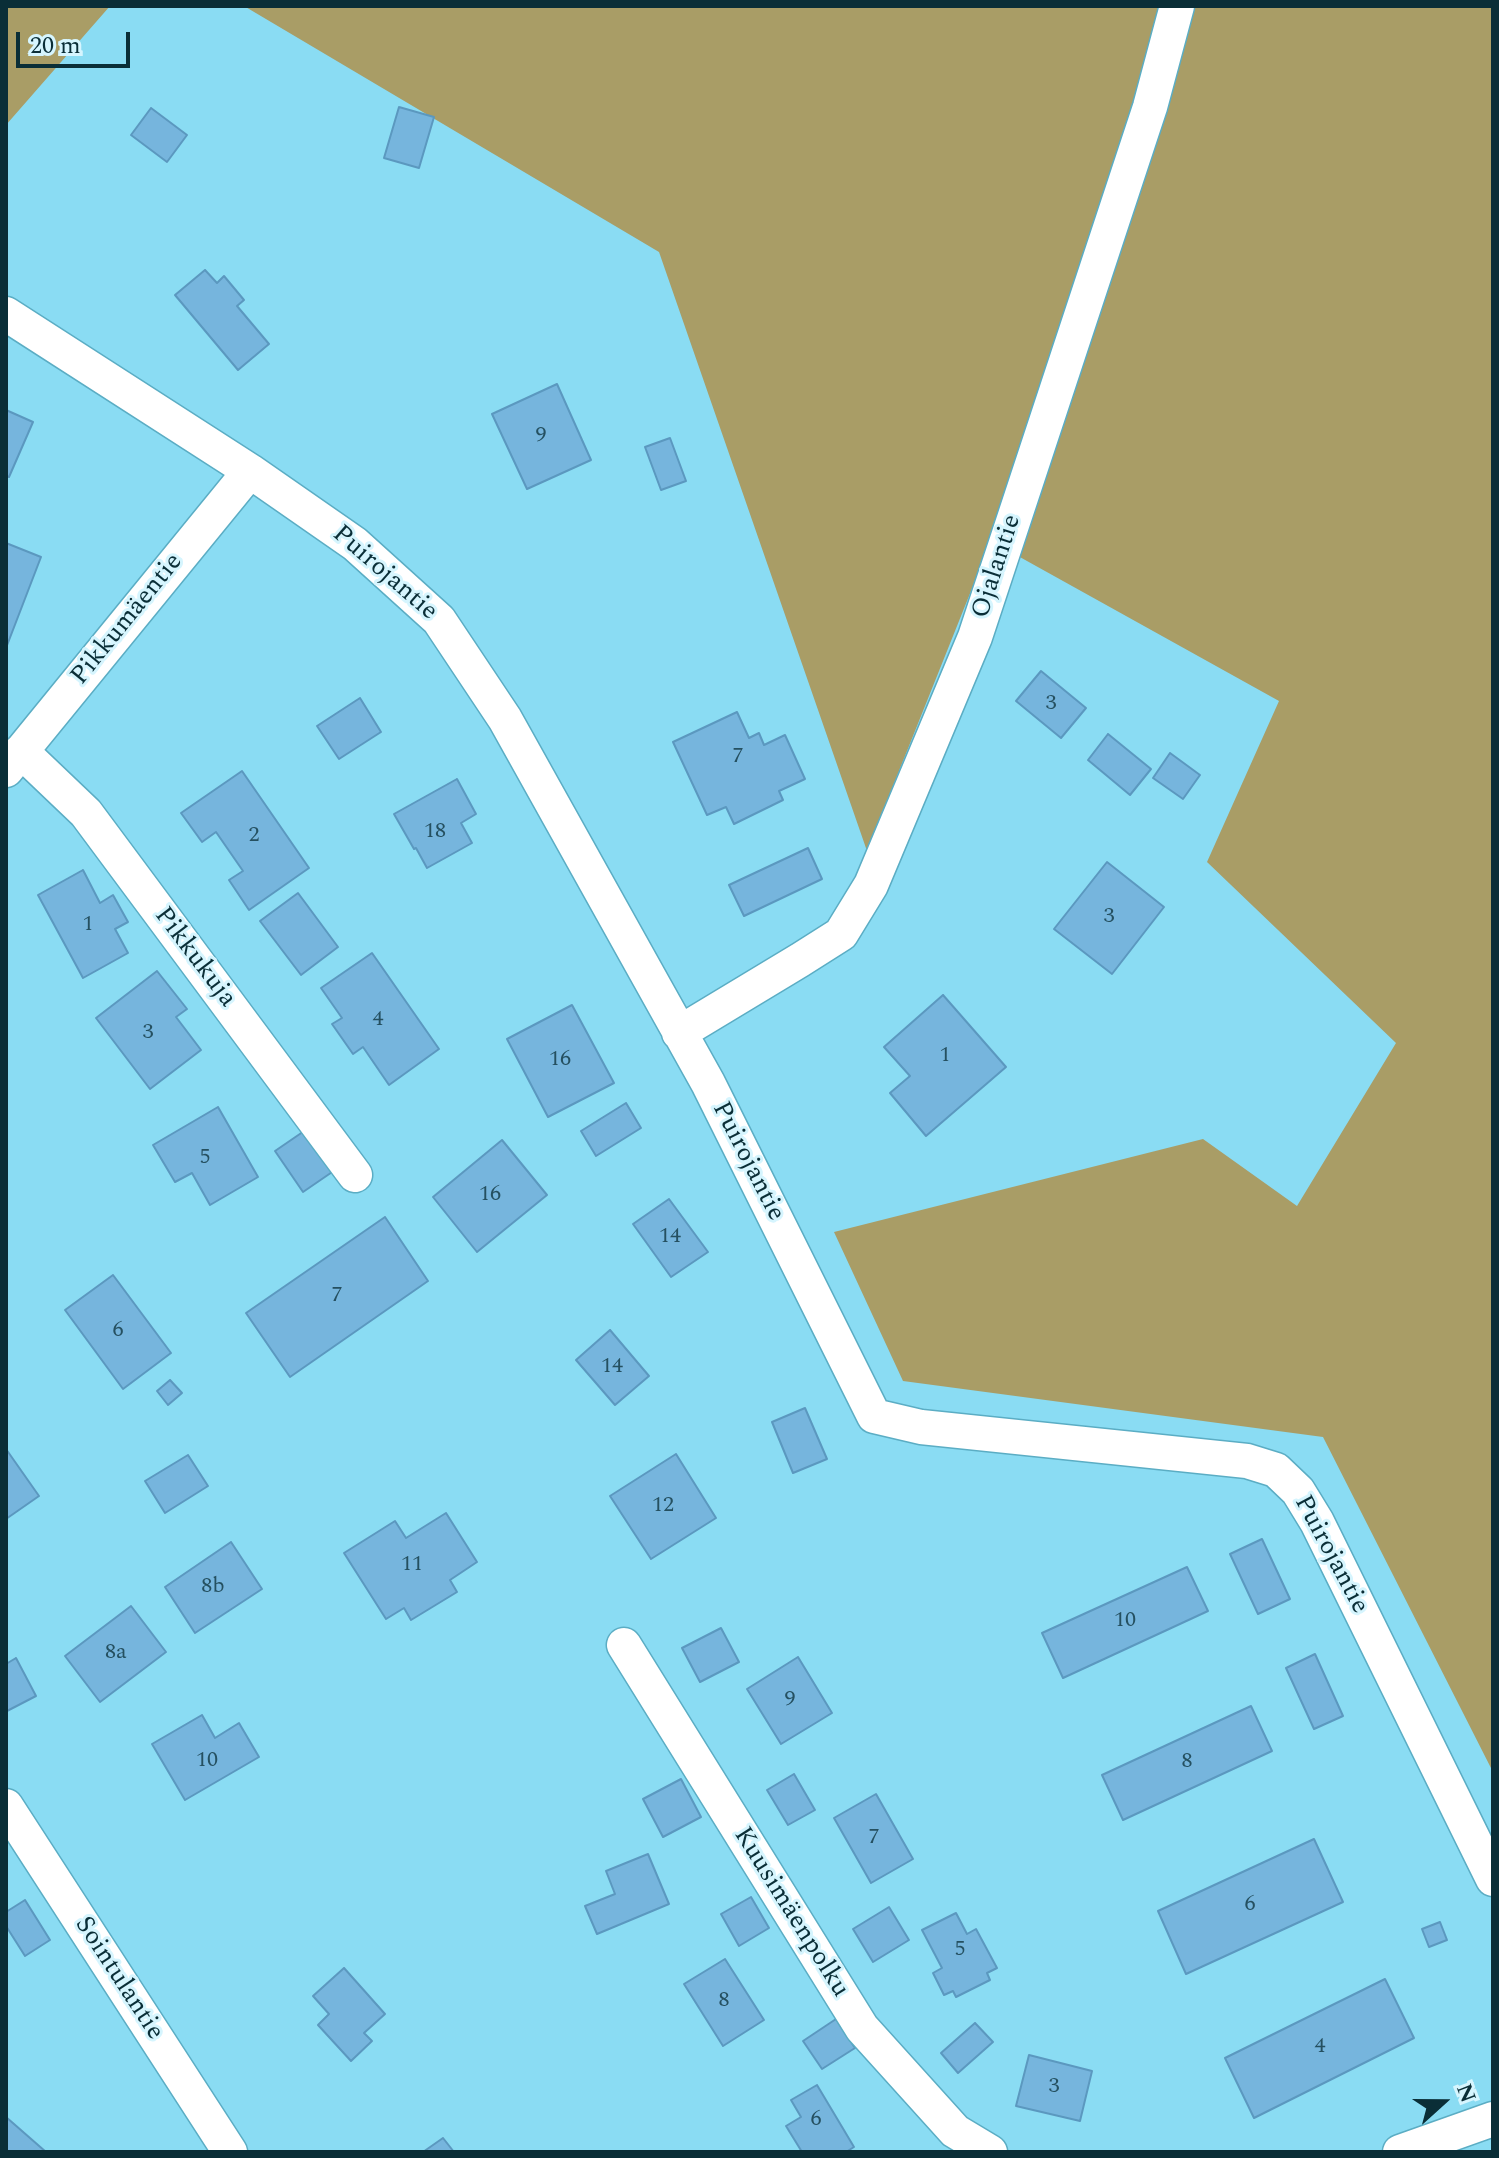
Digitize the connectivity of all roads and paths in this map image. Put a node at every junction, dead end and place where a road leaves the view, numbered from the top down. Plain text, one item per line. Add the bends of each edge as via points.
1 (1177, 6) edge
2 (6, 314) edge
3 (250, 471) junction
4 (14, 760) edge
5 (679, 1033) junction
6 (355, 1175) dead end
7 (624, 1645) dead end
8 (6, 1806) edge
9 (1493, 1879) edge
10 (1493, 2119) edge
11 (982, 2149) edge
12 (230, 2152) edge
13 (1400, 2152) edge

1 - 5 street, Ojalantie via 1150,107 975,637 871,885 841,934
2 - 3 street, Puirojantie
3 - 4 street, Pikkumäentie
3 - 5 street, Puirojantie via 355,544 439,620 505,719
4 - 6 street, Pikkukuja via 86,813
5 - 9 street, Puirojantie via 874,1416 921,1427 1247,1461 1276,1470 1298,1491
7 - 11 street, Kuusimäenpolku via 862,2028 955,2131
8 - 12 street, Sointulantie
10 - 13 street

